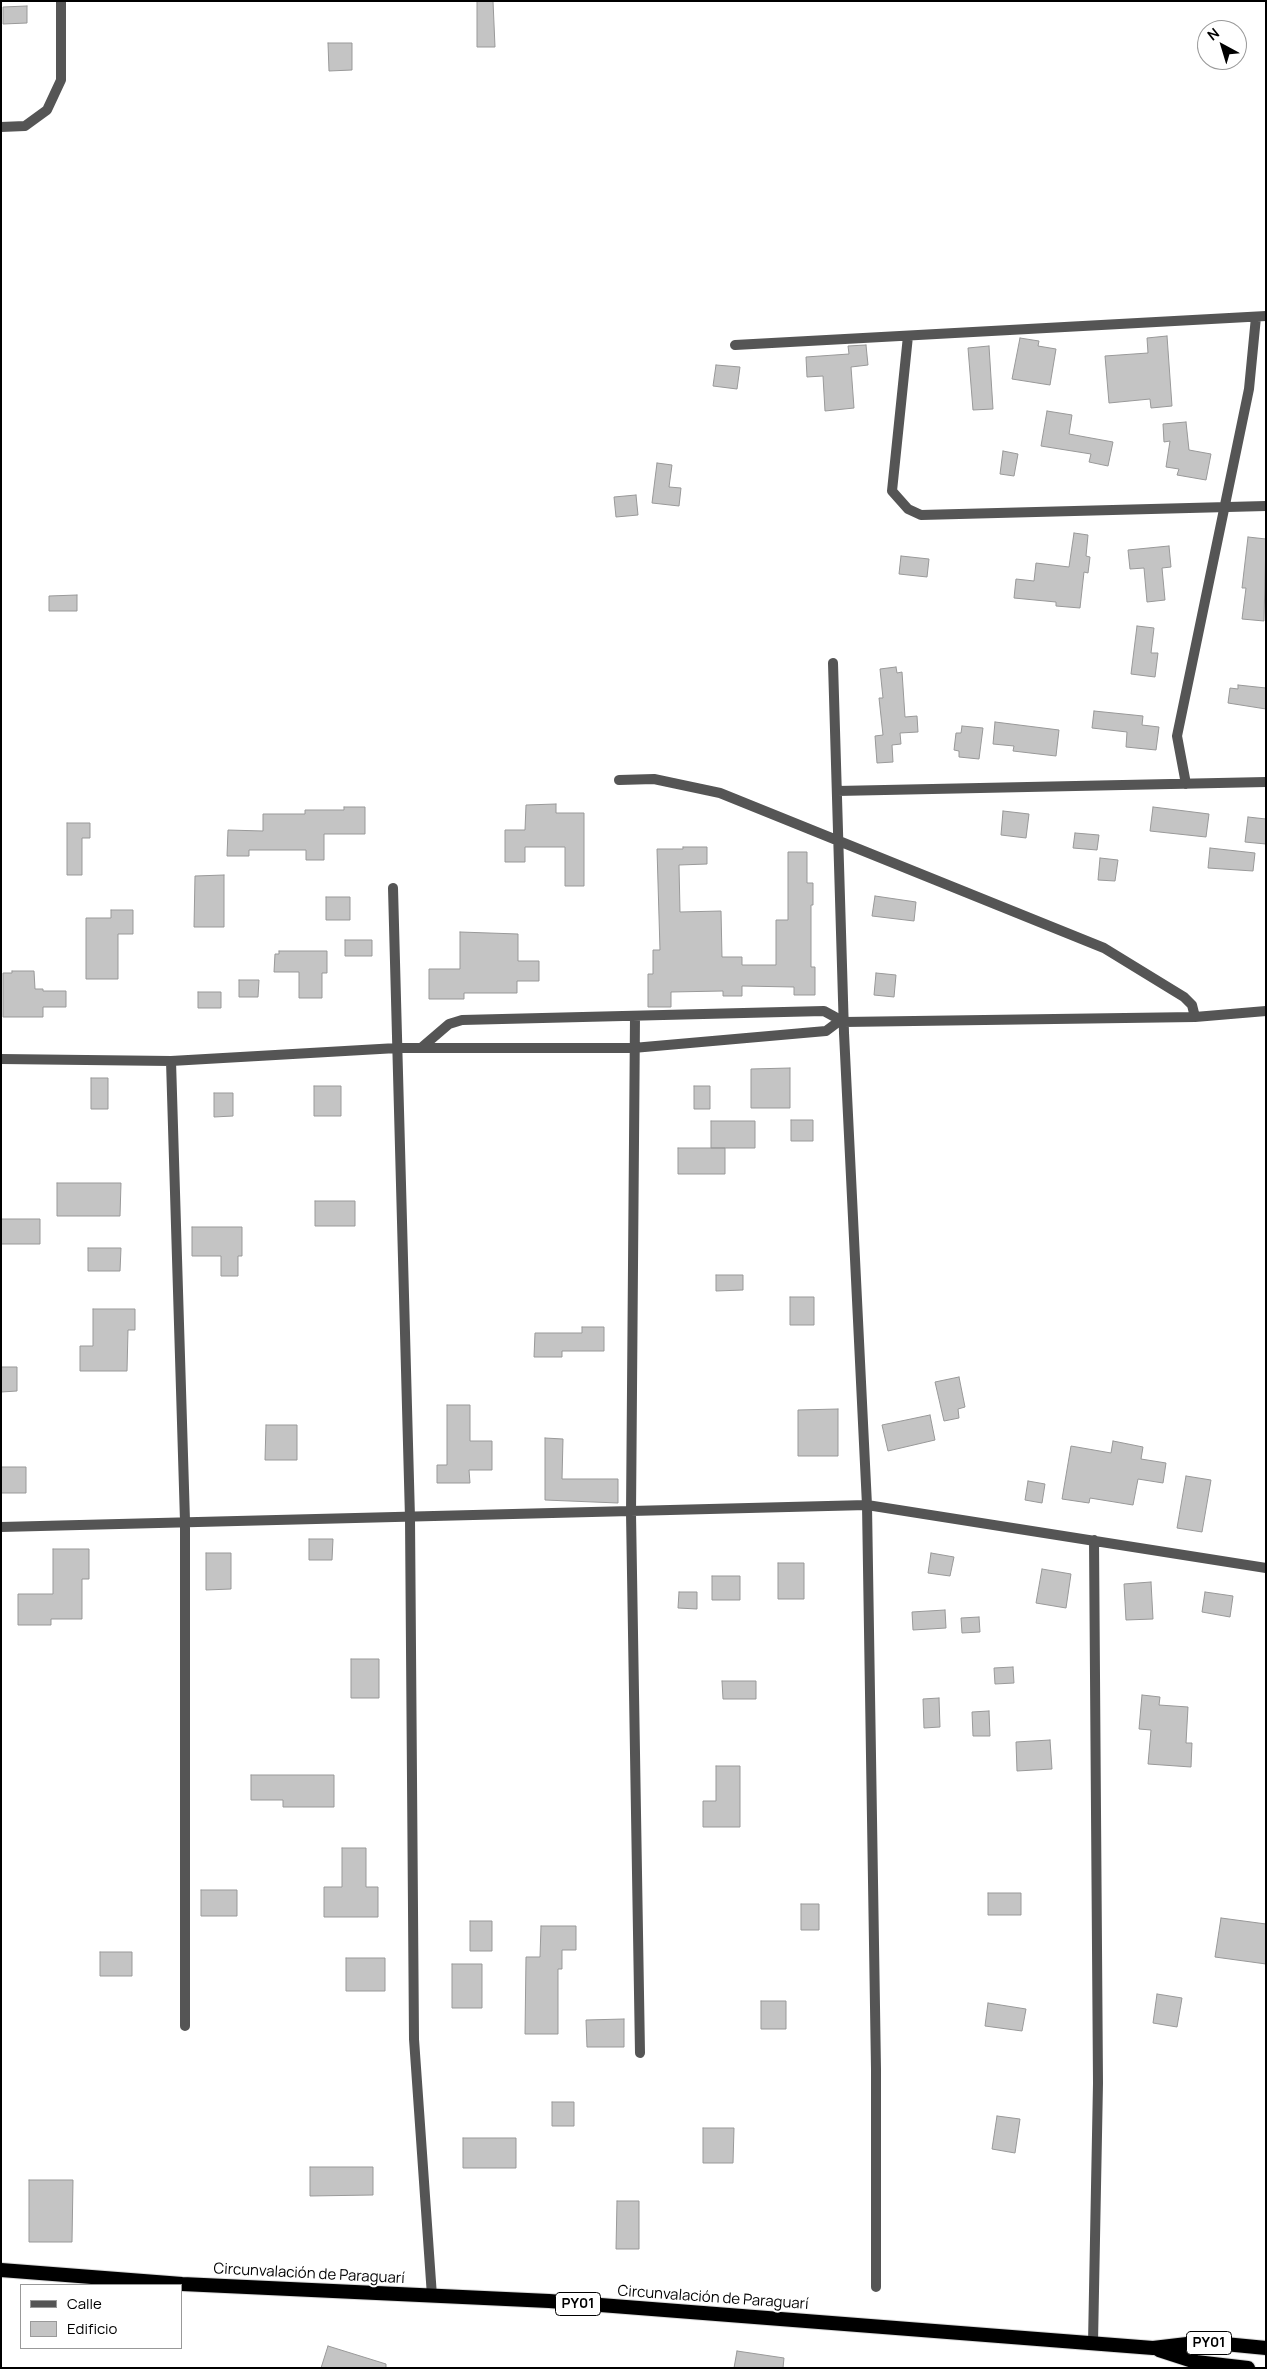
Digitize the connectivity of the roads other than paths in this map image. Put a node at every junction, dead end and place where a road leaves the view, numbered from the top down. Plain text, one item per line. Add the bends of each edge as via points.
1 (61, 1) edge
2 (1, 127) edge
3 (1261, 316) edge
4 (908, 336) junction
5 (735, 345) dead end
6 (1266, 506) edge
7 (1225, 507) junction
8 (833, 663) dead end
9 (619, 780) dead end
10 (1266, 782) edge
11 (1186, 784) junction
12 (837, 790) junction
13 (838, 841) junction
14 (393, 888) dead end
15 (1266, 1011) edge
16 (635, 1017) junction
17 (1194, 1017) junction
18 (841, 1022) junction
19 (397, 1048) junction
20 (421, 1048) junction
21 (633, 1048) junction
22 (1, 1059) edge
23 (171, 1061) junction
24 (867, 1505) junction
25 (631, 1512) junction
26 (410, 1518) junction
27 (185, 1521) junction
28 (1, 1527) edge
29 (1094, 1540) junction
30 (1266, 1568) edge
31 (185, 2026) dead end
32 (640, 2053) dead end
33 (1, 2270) edge
34 (876, 2287) dead end
35 (432, 2296) junction
36 (1093, 2343) junction
37 (1153, 2348) junction
38 (1266, 2348) edge
39 (1248, 2368) edge

1 - 2 street via 61,80 47,110 25,126
3 - 4 street
3 - 7 street
4 - 5 street
4 - 7 street via 892,491 908,509 921,515
6 - 7 street
7 - 11 street via 1177,736
8 - 12 street
9 - 13 street via 654,779 720,793
10 - 11 street
11 - 12 street
12 - 13 street
13 - 17 street via 1104,948 1184,997 1192,1005
13 - 18 street
14 - 19 street
15 - 17 street
16 - 18 street via 824,1011
16 - 20 street via 462,1020 449,1024
16 - 21 street
17 - 18 street
18 - 21 street via 826,1032
18 - 24 street
19 - 20 street
19 - 23 street
19 - 26 street
20 - 21 street
21 - 25 street
22 - 23 street
23 - 27 street
24 - 25 street
24 - 29 street
24 - 34 street via 876,2069
25 - 26 street
25 - 32 street
26 - 27 street
26 - 35 street via 414,2039
27 - 28 street
27 - 31 street
29 - 30 street
29 - 36 street via 1098,2083
33 - 35 highway, Circunvalación de Paraguarí / PY01 via 182,2284
35 - 36 highway, Circunvalación de Paraguarí / PY01 via 549,2301
36 - 37 highway, Circunvalación de Paraguarí / PY01
37 - 38 highway, Circunvalación de Paraguarí / PY01 via 1204,2342
37 - 39 highway, Circunvalación de Paraguarí / PY01 via 1196,2362

